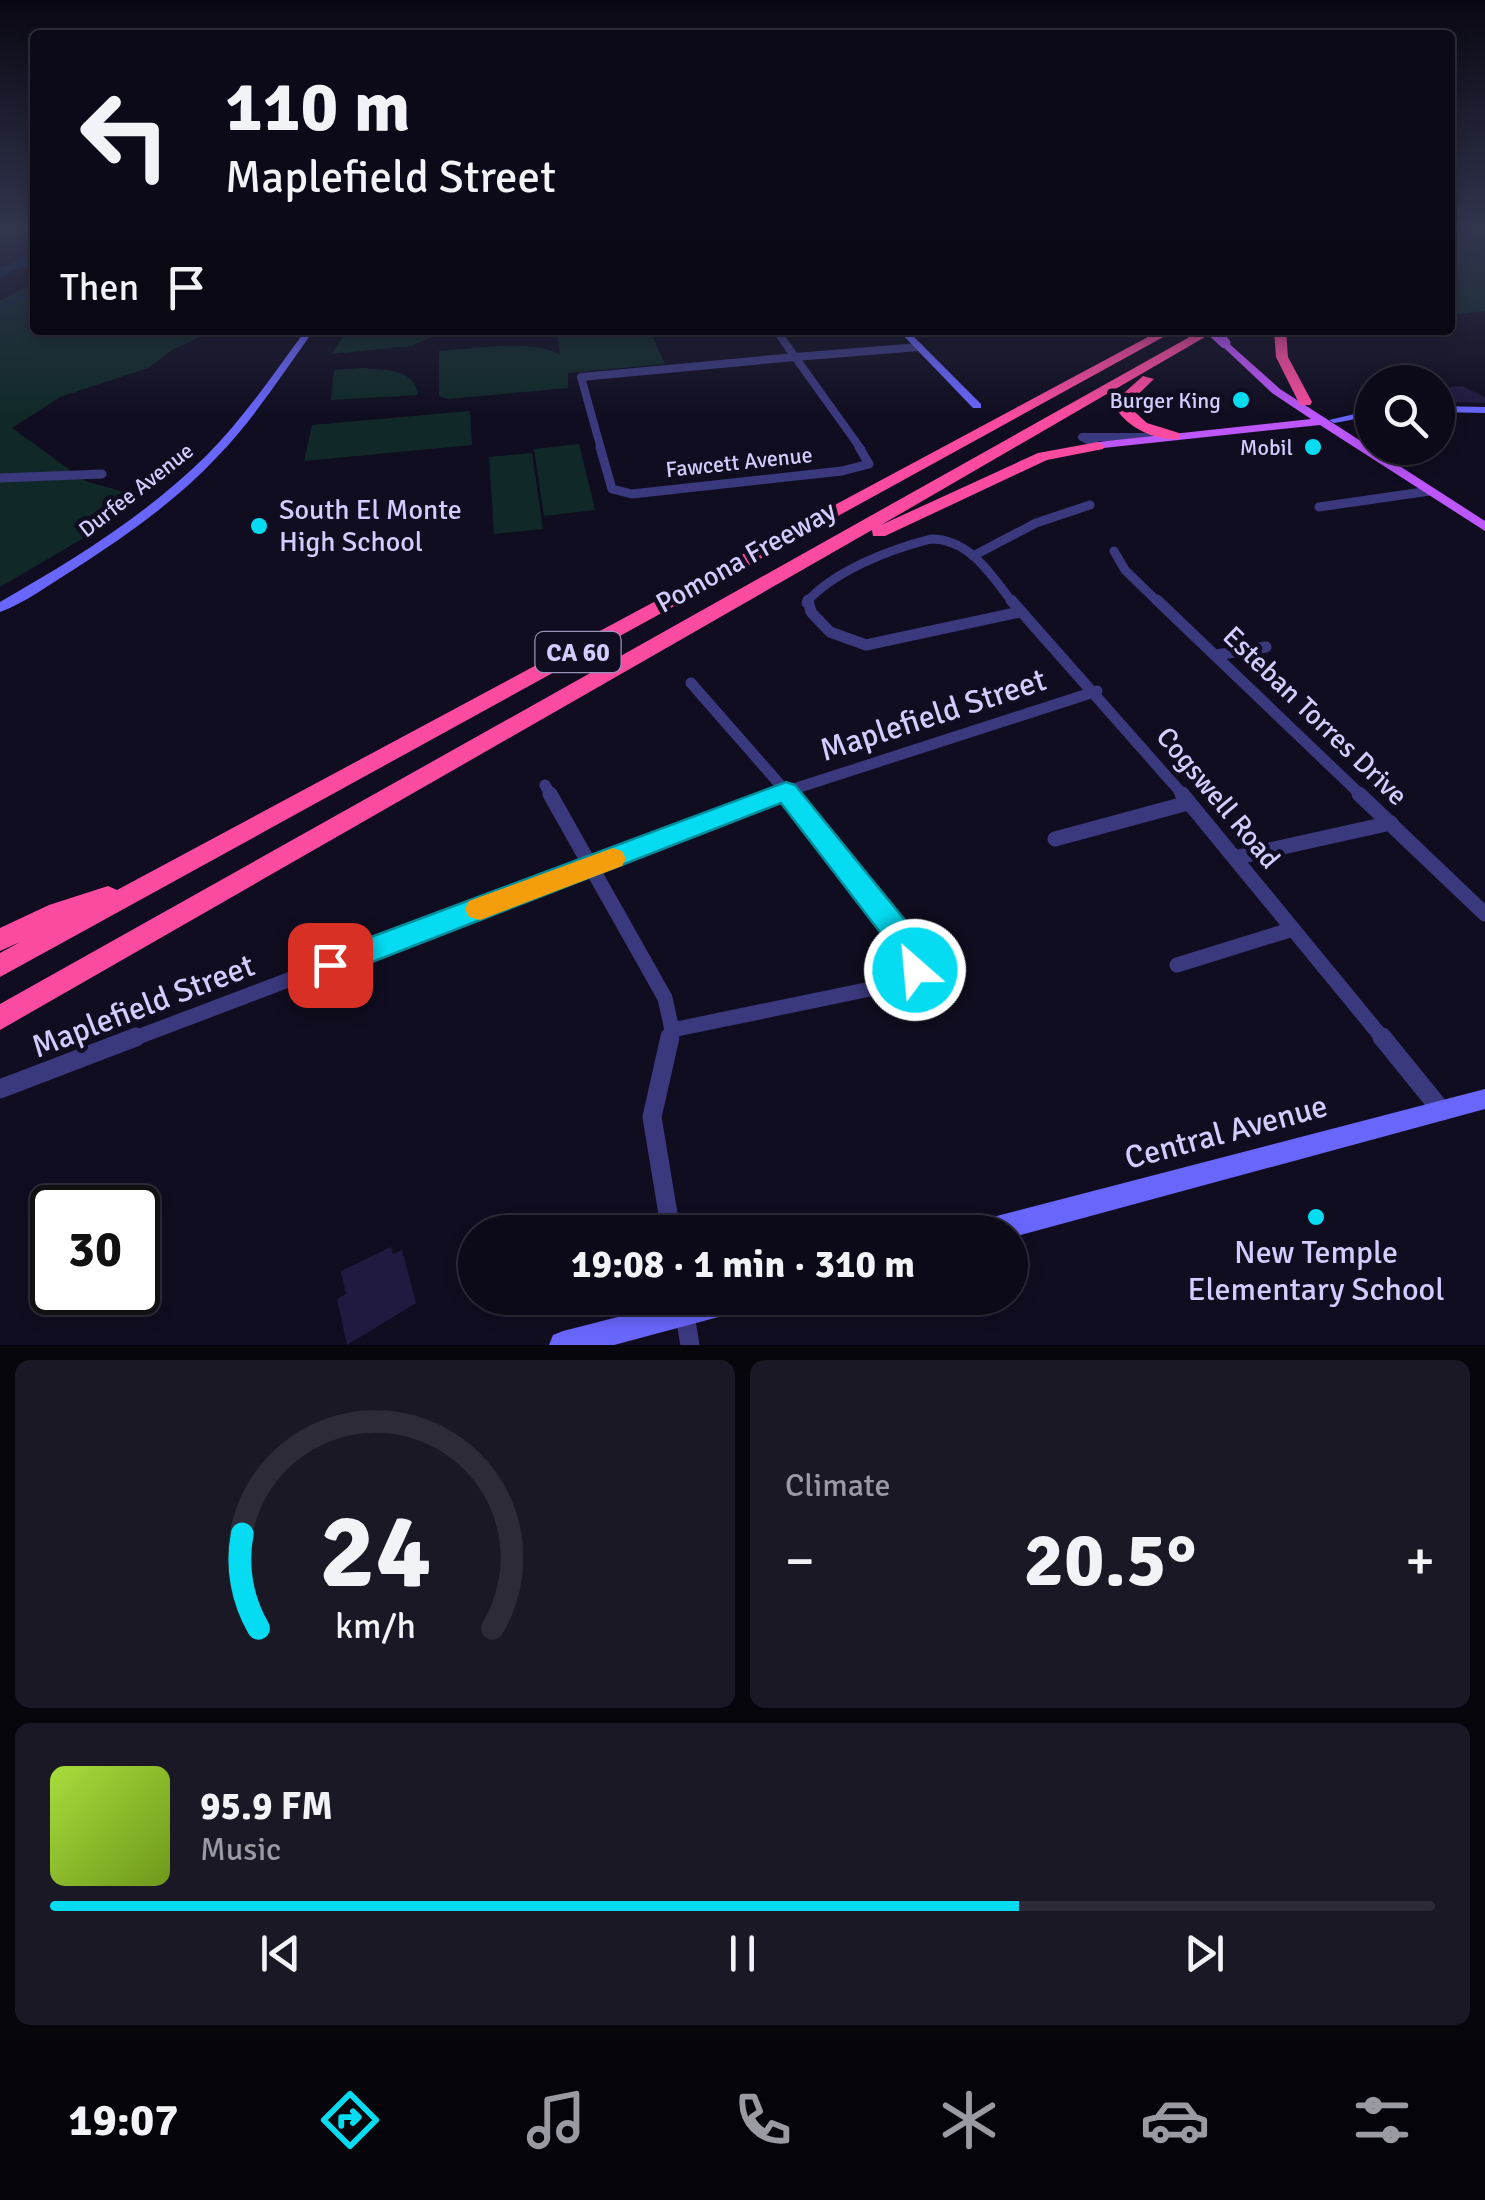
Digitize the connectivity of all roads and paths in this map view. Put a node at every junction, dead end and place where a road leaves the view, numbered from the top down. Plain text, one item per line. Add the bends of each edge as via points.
1 (306, 335) edge
2 (780, 335) edge
3 (907, 335) edge
4 (1134, 335) edge
5 (1161, 335) edge
6 (1201, 335) edge
7 (1204, 335) edge
8 (1218, 335) edge
9 (1223, 335) edge
10 (1280, 335) edge
11 (1228, 342) junction
12 (919, 347) junction
13 (795, 357) junction
14 (1305, 402) junction
15 (977, 406) dead end
16 (1455, 412) edge
17 (1485, 412) edge
18 (1355, 418) edge
19 (1329, 421) junction
20 (998, 423) junction
21 (1355, 435) edge
22 (1174, 436) junction
23 (1098, 446) joint
24 (1405, 465) edge
25 (102, 474) dead end
26 (0, 478) edge
27 (1430, 492) junction
28 (1090, 504) dead end
29 (1318, 507) dead end
30 (1485, 516) edge
31 (1485, 527) edge
32 (830, 548) junction
33 (1114, 551) dead end
34 (973, 556) junction
35 (807, 598) joint
36 (0, 608) edge
37 (1020, 612) junction
38 (1266, 647) dead end
39 (1216, 656) junction
40 (691, 684) dead end
41 (1096, 692) junction
42 (545, 785) dead end
43 (786, 791) junction
44 (1188, 803) junction
45 (1391, 823) junction
46 (1055, 839) dead end
47 (1238, 857) junction
48 (590, 867) junction
49 (158, 880) junction
50 (206, 900) junction
51 (1485, 914) edge
52 (1294, 929) junction
53 (0, 940) edge
54 (1177, 964) dead end
55 (0, 966) edge
56 (0, 1018) edge
57 (672, 1030) junction
58 (0, 1032) edge
59 (0, 1090) edge
60 (1485, 1100) edge
61 (1442, 1110) junction
62 (668, 1215) edge
63 (1028, 1221) edge
64 (653, 1315) edge
65 (685, 1315) edge
66 (563, 1345) edge
67 (690, 1345) edge

1 - 36 street, Durfee Avenue via 229,436 186,480 104,543
2 - 13 street
3 - 12 street
4 - 20 highway
5 - 20 highway, Pomona Freeway / CA 60
6 - 32 highway, Pomona Freeway / CA 60
7 - 22 highway via 1120,404 1137,424
8 - 11 main road, bridge
9 - 11 main road, bridge
10 - 14 highway via 1282,357
11 - 14 main road
11 - 19 main road via 1276,391
12 - 13 street
12 - 15 street
13 - 13 street, Fawcett Avenue via 580,377 612,489 865,466 870,461
14 - 19 main road
16 - 17 street
18 - 19 street
19 - 21 main road
19 - 22 main road
19 - 27 main road
20 - 49 highway, Pomona Freeway / CA 60
22 - 23 main road
23 - 32 highway via 1044,456 887,529
24 - 30 main road
25 - 26 street
27 - 29 street
27 - 31 main road
28 - 34 street
32 - 50 highway, Pomona Freeway / CA 60
33 - 39 street, Esteban Torres Drive via 1125,570
34 - 35 street, Cogswell Road via 937,538 916,543
34 - 37 street, Cogswell Road
35 - 37 street via 829,631 866,645
37 - 41 street, Cogswell Road
38 - 39 street
39 - 45 street, Esteban Torres Drive
40 - 43 street
41 - 43 street, Maplefield Street
41 - 44 street, Cogswell Road
42 - 48 street
43 - 48 street, Maplefield Street
43 - 57 street via 907,944 915,970 880,987
44 - 46 street
44 - 47 street, Cogswell Road
45 - 47 street
45 - 51 street, Esteban Torres Drive
47 - 52 street, Cogswell Road
48 - 57 street via 665,998
48 - 59 street, Maplefield Street
49 - 53 highway via 58,912
49 - 55 highway, Pomona Freeway / CA 60
50 - 56 highway, Pomona Freeway / CA 60
50 - 58 highway
52 - 54 street
52 - 61 street, Cogswell Road
57 - 62 street via 652,1116
60 - 61 street, Central Avenue
61 - 63 street, Central Avenue
64 - 66 street
65 - 67 street

